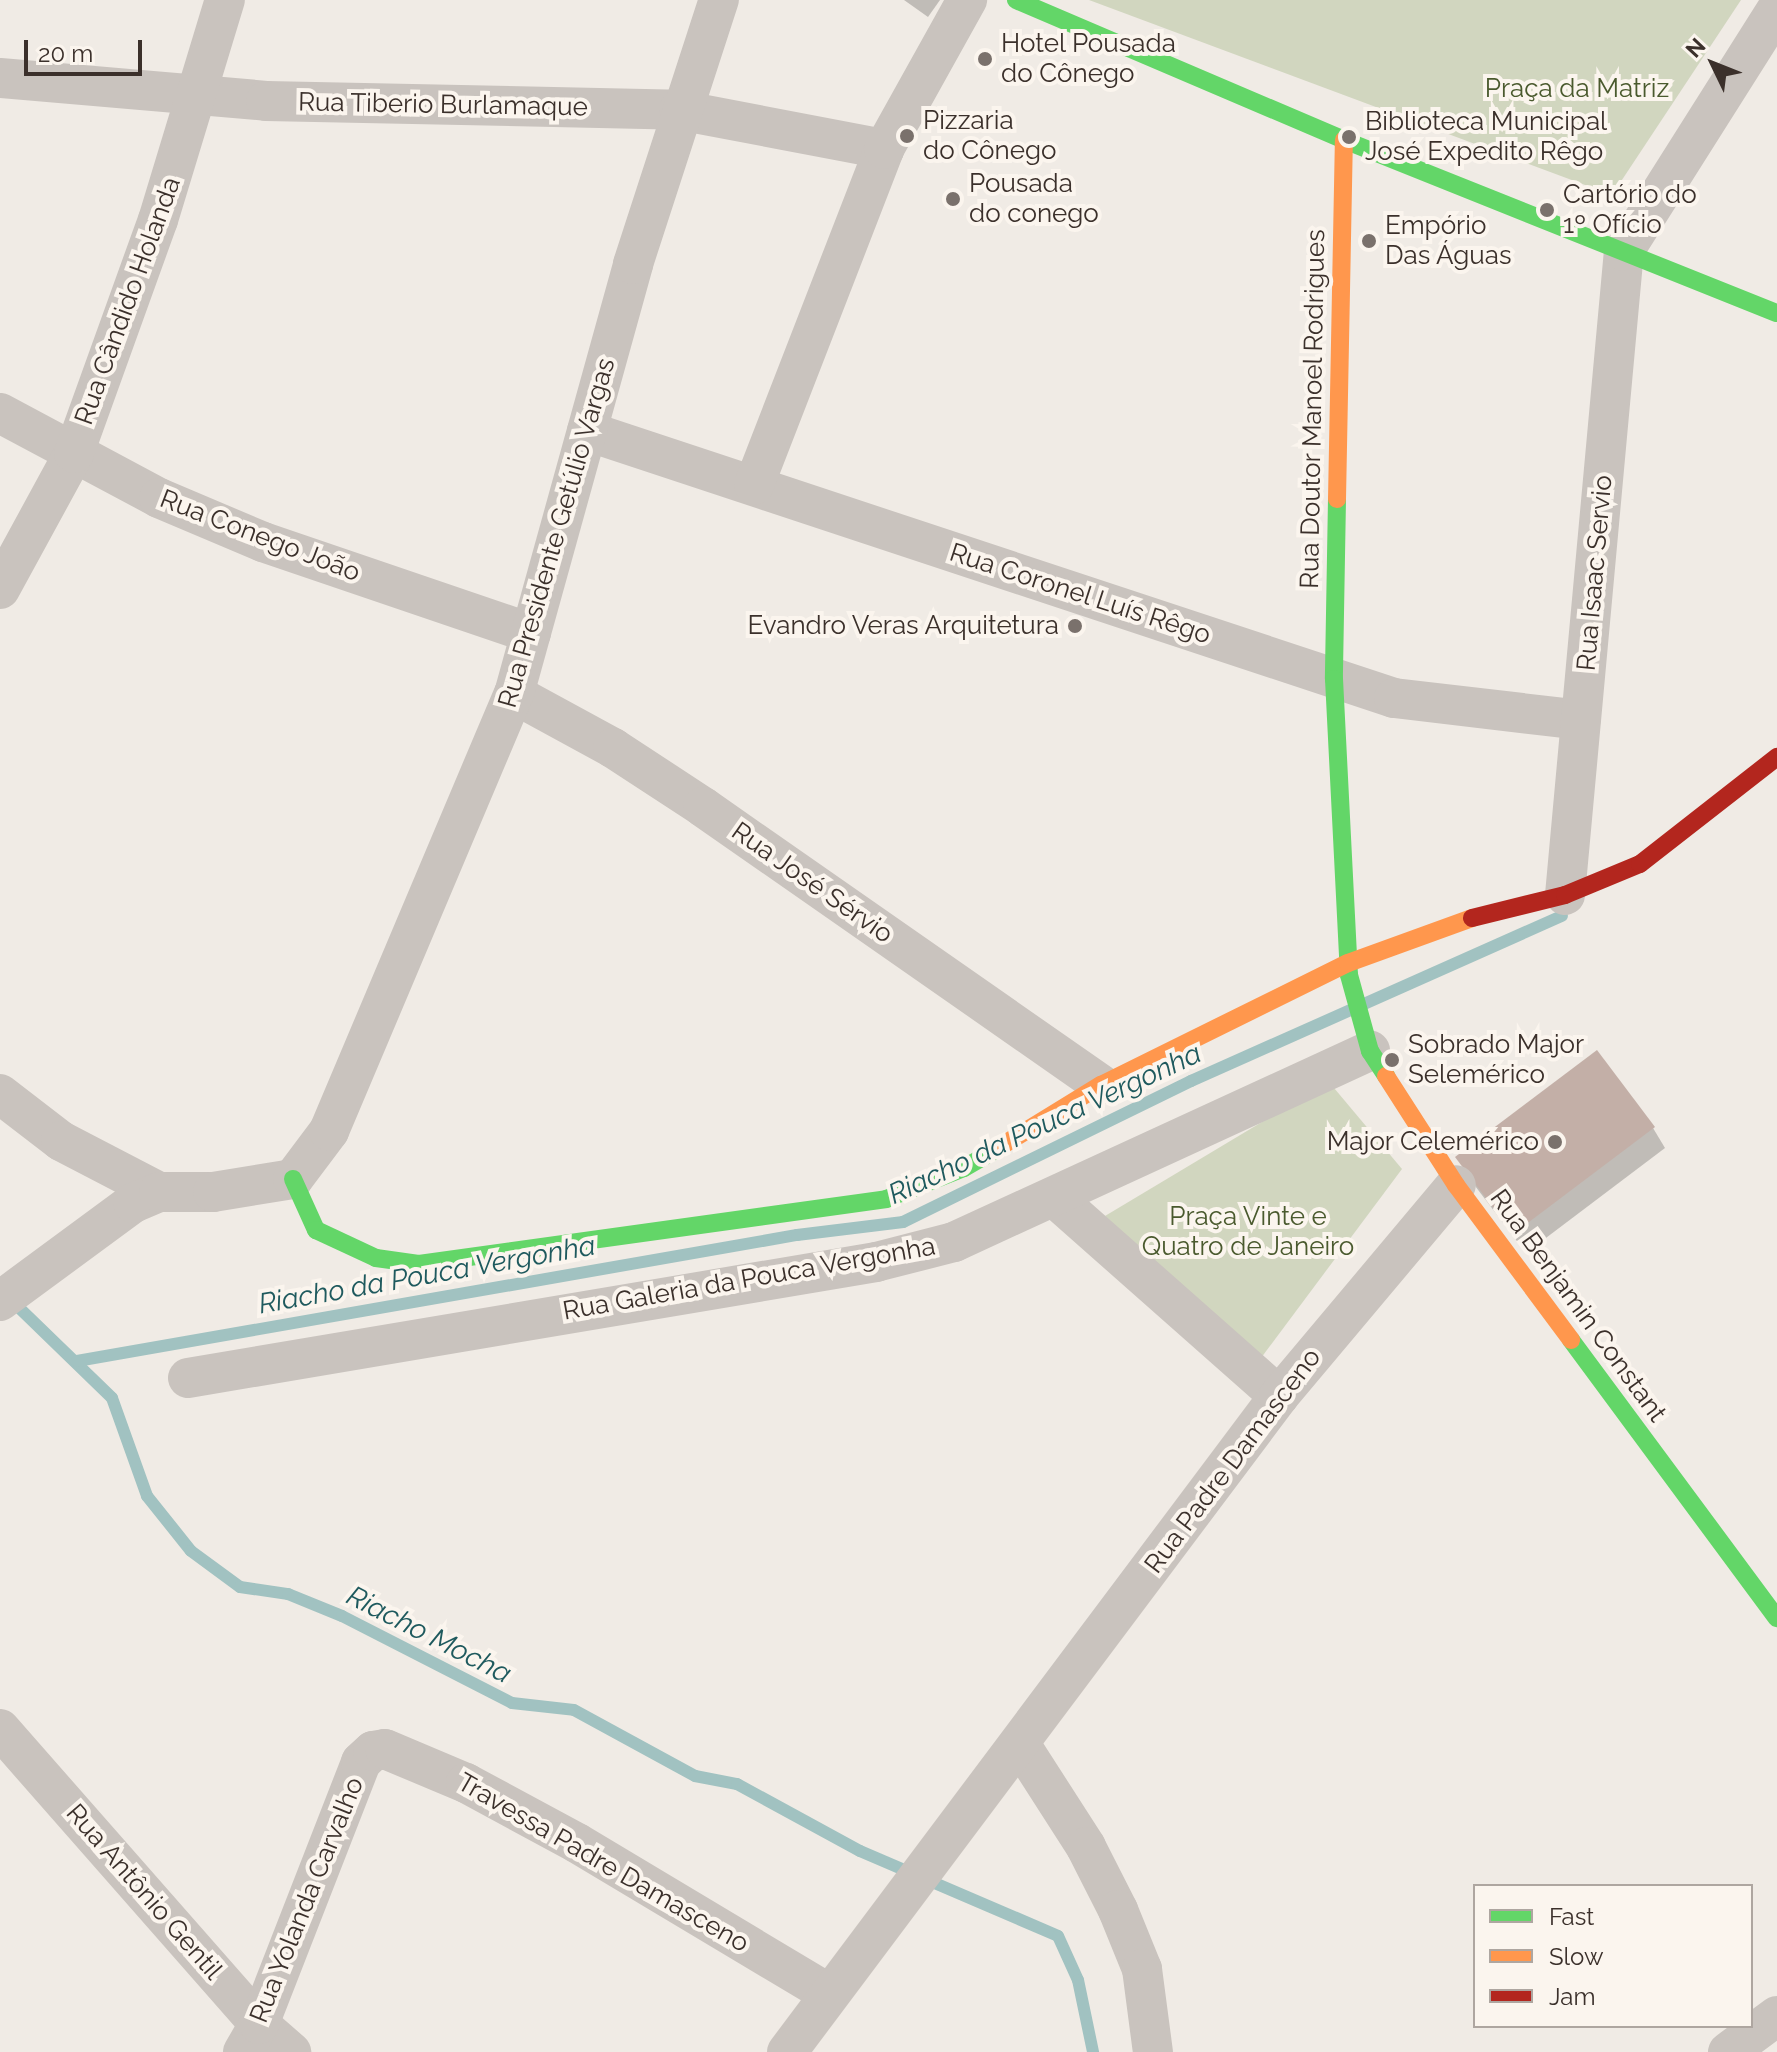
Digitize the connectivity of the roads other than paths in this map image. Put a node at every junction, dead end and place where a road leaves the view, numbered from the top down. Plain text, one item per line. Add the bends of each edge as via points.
1 (225, 0) edge
2 (719, 0) edge
3 (967, 0) edge
4 (1016, 0) edge
5 (1054, 7) edge
6 (1777, 9) edge
7 (0, 78) edge
8 (200, 94) junction
9 (679, 110) junction
10 (1344, 140) junction
11 (884, 149) junction
12 (1624, 251) junction
13 (1777, 313) edge
14 (0, 413) edge
15 (587, 431) junction
16 (74, 453) junction
17 (754, 485) junction
18 (0, 589) edge
19 (531, 633) junction
20 (1334, 679) junction
21 (514, 694) junction
22 (1581, 720) junction
23 (1777, 757) edge
24 (1565, 895) junction
25 (1348, 969) junction
26 (1367, 1039) junction
27 (1101, 1085) junction
28 (0, 1094) edge
29 (293, 1179) junction
30 (1456, 1185) junction
31 (159, 1192) junction
32 (1055, 1198) junction
33 (0, 1301) edge
34 (188, 1378) dead end
35 (1279, 1396) junction
36 (1775, 1609) edge
37 (0, 1729) edge
38 (1020, 1744) junction
39 (373, 1751) joint
40 (828, 1993) junction
41 (1777, 2016) edge
42 (251, 2038) edge
43 (291, 2052) edge
44 (787, 2052) edge
45 (1153, 2052) edge
46 (1728, 2052) edge

1 - 8 street, Rua Cândido Holanda
2 - 9 street, Rua Presidente Getúlio Vargas
3 - 11 street
4 - 5 street
5 - 10 street
6 - 12 street
7 - 8 street, Rua Tiberio Burlamaque
8 - 9 street, Rua Tiberio Burlamaque via 266,101
8 - 16 street, Rua Cândido Holanda
9 - 11 street, Rua Tiberio Burlamaque
9 - 15 street, Rua Presidente Getúlio Vargas
10 - 12 street
10 - 20 street, Rua Doutor Manoel Rodrigues
11 - 17 street
12 - 13 street
12 - 22 street, Rua Isaac Servio
14 - 16 street, Rua Conego João
15 - 17 street, Rua Coronel Luís Rêgo
15 - 19 street, Rua Presidente Getúlio Vargas
16 - 18 street, Rua Cândido Holanda
16 - 19 street, Rua Conego João via 159,498 263,542
17 - 20 street, Rua Coronel Luís Rêgo
19 - 21 street, Rua Presidente Getúlio Vargas
20 - 22 street, Rua Coronel Luís Rêgo via 1446,707
20 - 25 street, Rua Benjamin Constant
21 - 27 street, Rua José Sérvio via 613,748 703,807
21 - 29 street, Rua Presidente Getúlio Vargas via 329,1131
22 - 24 street, Rua Isaac Servio
23 - 24 street via 1640,864
24 - 25 street via 1443,925
25 - 26 street, Rua Benjamin Constant
25 - 27 street
26 - 30 street, Rua Benjamin Constant
26 - 32 street, Rua Galeria da Pouca Vergonha
27 - 29 street via 964,1168 886,1199 419,1264 376,1258 316,1230
28 - 31 street via 61,1141
29 - 31 street via 213,1192
30 - 35 street, Rua Padre Damasceno
30 - 36 street, Rua Benjamin Constant
31 - 33 street via 112,1215
32 - 34 street, Rua Galeria da Pouca Vergonha via 954,1242 876,1262
32 - 35 street
35 - 38 street, Rua Padre Damasceno
37 - 42 street, Rua Antônio Gentil
38 - 40 street, Rua Padre Damasceno
38 - 45 street via 1086,1847 1118,1910 1142,1969
39 - 40 street, Travessa Padre Damasceno via 398,1750 466,1783
39 - 42 street, Rua Yolanda Carvalho via 353,1783
40 - 44 street
41 - 46 street
42 - 43 street, Rua Antônio Gentil

